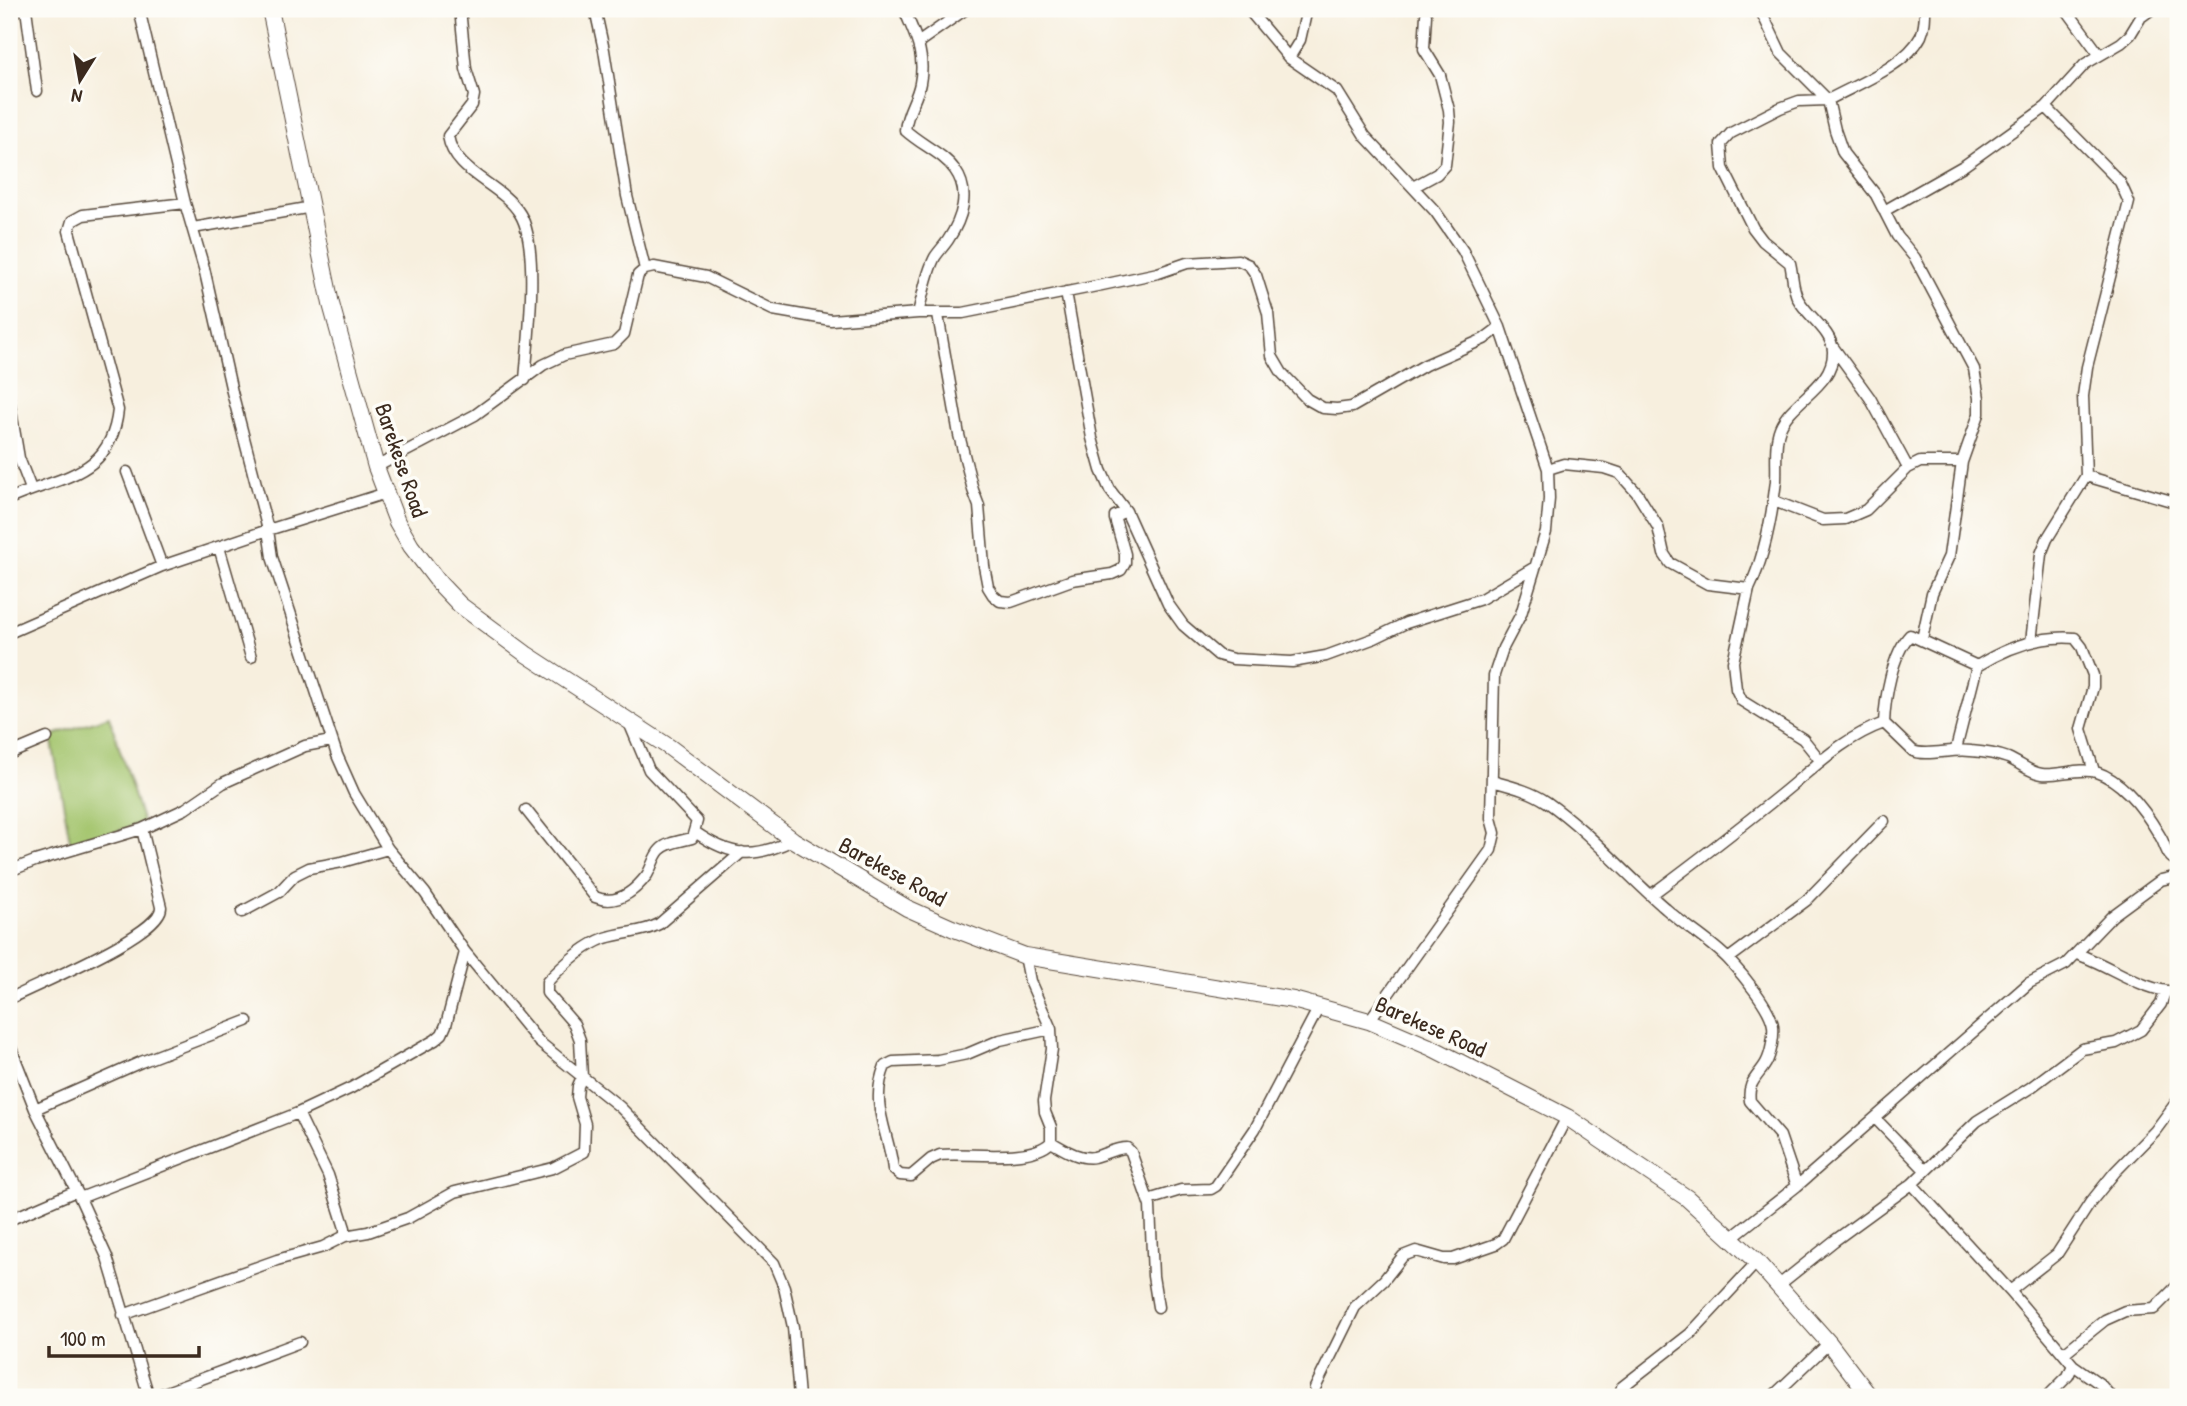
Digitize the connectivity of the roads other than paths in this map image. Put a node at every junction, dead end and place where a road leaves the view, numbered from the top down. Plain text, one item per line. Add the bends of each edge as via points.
1 (26, 9) edge
2 (139, 9) edge
3 (270, 9) edge
4 (460, 9) edge
5 (594, 9) edge
6 (904, 9) edge
7 (966, 9) edge
8 (1248, 9) edge
9 (1307, 9) edge
10 (1760, 9) edge
11 (1925, 9) edge
12 (2066, 9) edge
13 (2152, 9) edge
14 (1426, 15) dead end
15 (919, 42) junction
16 (2099, 54) junction
17 (1289, 58) junction
18 (37, 91) dead end
19 (1828, 100) junction
20 (2046, 107) junction
21 (1413, 187) junction
22 (186, 203) junction
23 (312, 207) junction
24 (1884, 211) junction
25 (193, 228) junction
26 (645, 269) junction
27 (1066, 292) junction
28 (918, 313) junction
29 (938, 315) junction
30 (1500, 327) junction
31 (1833, 347) junction
32 (525, 380) junction
33 (9, 399) edge
34 (1962, 461) junction
35 (376, 467) junction
36 (1908, 468) junction
37 (1548, 469) junction
38 (127, 472) dead end
39 (2086, 476) junction
40 (31, 489) junction
41 (386, 493) junction
42 (9, 499) edge
43 (1774, 501) junction
44 (2178, 503) edge
45 (1126, 511) junction
46 (268, 530) junction
47 (219, 547) junction
48 (162, 566) junction
49 (1535, 568) junction
50 (1749, 589) junction
51 (9, 633) edge
52 (1922, 639) junction
53 (2031, 642) junction
54 (251, 657) dead end
55 (1977, 666) junction
56 (628, 720) junction
57 (1884, 723) junction
58 (47, 738) dead end
59 (331, 740) junction
60 (1956, 750) junction
61 (9, 754) edge
62 (1820, 760) junction
63 (2094, 771) junction
64 (1492, 781) junction
65 (526, 810) dead end
66 (1884, 821) dead end
67 (142, 828) junction
68 (695, 832) junction
69 (793, 840) junction
70 (388, 849) junction
71 (741, 852) junction
72 (2178, 861) edge
73 (2178, 868) edge
74 (9, 871) edge
75 (2178, 876) edge
76 (1651, 895) junction
77 (242, 912) dead end
78 (465, 952) junction
79 (2077, 954) junction
80 (1025, 956) junction
81 (1728, 959) junction
82 (2165, 992) junction
83 (2178, 992) edge
84 (9, 999) edge
85 (1320, 1007) junction
86 (247, 1021) dead end
87 (1369, 1021) junction
88 (1051, 1028) junction
89 (9, 1043) edge
90 (582, 1077) junction
91 (2178, 1100) edge
92 (35, 1109) junction
93 (298, 1113) junction
94 (1567, 1117) junction
95 (1875, 1118) junction
96 (1051, 1142) junction
97 (1925, 1170) junction
98 (1912, 1184) junction
99 (1797, 1186) junction
100 (78, 1194) junction
101 (1148, 1200) junction
102 (9, 1220) edge
103 (345, 1236) junction
104 (1731, 1238) junction
105 (1757, 1262) junction
106 (1779, 1284) junction
107 (2178, 1285) edge
108 (2010, 1291) junction
109 (1158, 1307) dead end
110 (123, 1315) junction
111 (300, 1342) dead end
112 (1829, 1343) junction
113 (2064, 1353) junction
114 (2073, 1365) junction
115 (1315, 1388) dead end
116 (151, 1397) edge
117 (799, 1397) edge
118 (1619, 1397) edge
119 (1772, 1397) edge
120 (1870, 1397) edge
121 (2047, 1397) edge
122 (2111, 1397) edge

1 - 18 street
2 - 22 street
3 - 23 main road, Barekese Road
4 - 32 street via 466,69 474,95 472,105 448,136 450,150 507,198 526,225 531,254
5 - 26 street via 626,196
6 - 15 street
7 - 15 street
8 - 17 street
9 - 17 street via 1300,40
10 - 19 street via 1781,53
11 - 19 street via 1923,29 1910,53
12 - 16 street
13 - 16 street via 2121,43
14 - 21 street via 1424,49 1446,90 1450,122 1445,165
15 - 28 street via 920,83 905,130 954,169 963,184 964,199 961,215 931,267
16 - 20 street
17 - 21 street via 1337,91 1365,136
19 - 24 street via 1843,153
19 - 31 street via 1799,101 1780,108 1731,133 1721,150 1723,169 1753,228 1790,263 1798,300
20 - 24 street via 1965,165
20 - 39 street via 2120,182 2129,202 2087,367 2083,396
21 - 30 street via 1463,251
22 - 25 street
22 - 40 street via 83,215 72,221 69,232 118,410 117,424 107,448 93,464
23 - 25 street
23 - 35 main road, Barekese Road via 331,304
24 - 34 street via 1915,258 1974,369 1979,414
25 - 46 street
26 - 28 street via 706,276 773,310 831,320
26 - 32 street via 638,275 624,334 614,344 564,355
27 - 29 street
27 - 30 street via 1188,263 1237,260 1249,265 1268,313 1272,356 1298,390 1322,408 1352,407
27 - 45 street via 1092,438 1110,490
28 - 29 street
29 - 45 street via 959,435 979,506 988,587 993,594 1000,601 1011,602 1072,580 1121,570 1125,554 1115,516
30 - 37 street
31 - 36 street via 1870,398
31 - 43 street via 1827,374 1779,429
32 - 35 street via 475,415
33 - 40 street via 19,458
34 - 36 street via 1920,462
34 - 52 street via 1949,556 1932,593
35 - 41 main road, Barekese Road
36 - 43 street via 1866,510 1845,519 1823,520
37 - 49 street via 1546,532
37 - 50 street via 1564,464 1619,473 1658,527 1670,563 1707,584
38 - 48 street
39 - 44 street
39 - 53 street via 2041,554
40 - 42 street
41 - 46 street
41 - 56 main road, Barekese Road via 411,546 460,605
43 - 50 street
45 - 49 street via 1175,614 1218,654 1233,659 1292,662 1326,656 1481,599
46 - 47 street
46 - 59 street via 280,588
47 - 48 street
47 - 54 street
48 - 51 street
49 - 64 street via 1494,675
50 - 62 street via 1733,662 1736,689 1742,701 1803,739
52 - 55 street
52 - 57 street via 1910,635 1898,653
53 - 55 street
53 - 63 street via 2075,638 2088,659 2093,687 2081,729
55 - 60 street
56 - 68 street via 649,770 697,821
56 - 69 main road, Barekese Road
57 - 60 street via 1919,754
57 - 62 street via 1863,730
58 - 61 street
59 - 67 street via 305,746 223,783 185,809
59 - 70 street via 354,793
60 - 63 street via 2006,758 2039,774
62 - 76 street
63 - 72 street via 2126,791 2161,837 2169,856
64 - 76 street via 1545,801
64 - 87 street via 1495,833 1490,850
65 - 68 street via 595,897 605,901 632,891 661,849 692,838
66 - 81 street via 1807,900
67 - 74 street
67 - 84 street via 162,913 149,927 100,956
68 - 71 street via 730,852
69 - 71 street via 774,849
69 - 80 main road, Barekese Road via 907,908
70 - 77 street via 309,868 279,892
70 - 78 street
71 - 90 street via 659,925 604,938 581,951 547,982 547,993 574,1024 580,1040
72 - 73 street
75 - 79 street via 2161,880 2112,916
76 - 81 street
78 - 90 street via 539,1042
78 - 93 street via 442,1034 351,1088
79 - 82 street
79 - 95 street via 2029,983
80 - 85 main road, Barekese Road
80 - 88 street via 1030,981
81 - 99 street via 1768,1012 1773,1026 1766,1063 1751,1083 1750,1101 1780,1136
82 - 83 street
82 - 97 street via 2141,1030 2116,1043 2082,1049 1977,1121
85 - 87 main road, Barekese Road
85 - 101 street via 1255,1129 1216,1186
86 - 92 street
87 - 94 main road, Barekese Road
88 - 96 street via 1044,1101
88 - 96 street via 1000,1040 967,1054 893,1062 881,1075 878,1110 893,1169 900,1175 911,1176 940,1155 1027,1153
89 - 92 street
90 - 103 street via 577,1097 585,1125 584,1152 522,1177 456,1192 408,1218
90 - 117 street via 620,1107 774,1263 793,1326
91 - 108 street via 2090,1203 2057,1254
92 - 100 street
93 - 100 street
93 - 103 street via 328,1175
94 - 104 main road, Barekese Road via 1687,1198
94 - 115 street via 1503,1239 1453,1259 1416,1251 1403,1256 1355,1307
95 - 97 street
95 - 99 street
96 - 101 street via 1085,1157 1127,1148
97 - 98 street
98 - 106 street
98 - 108 street
99 - 104 street
100 - 102 street
100 - 110 street via 107,1257
101 - 109 street
103 - 110 street
104 - 105 main road, Barekese Road
105 - 106 main road, Barekese Road
105 - 118 street via 1690,1334 1622,1387
106 - 112 main road, Barekese Road
107 - 113 street via 2154,1309 2125,1311 2105,1320
108 - 113 street
110 - 116 street
111 - 116 street
112 - 119 street
112 - 120 main road, Barekese Road
113 - 114 street
114 - 121 street
114 - 122 street

